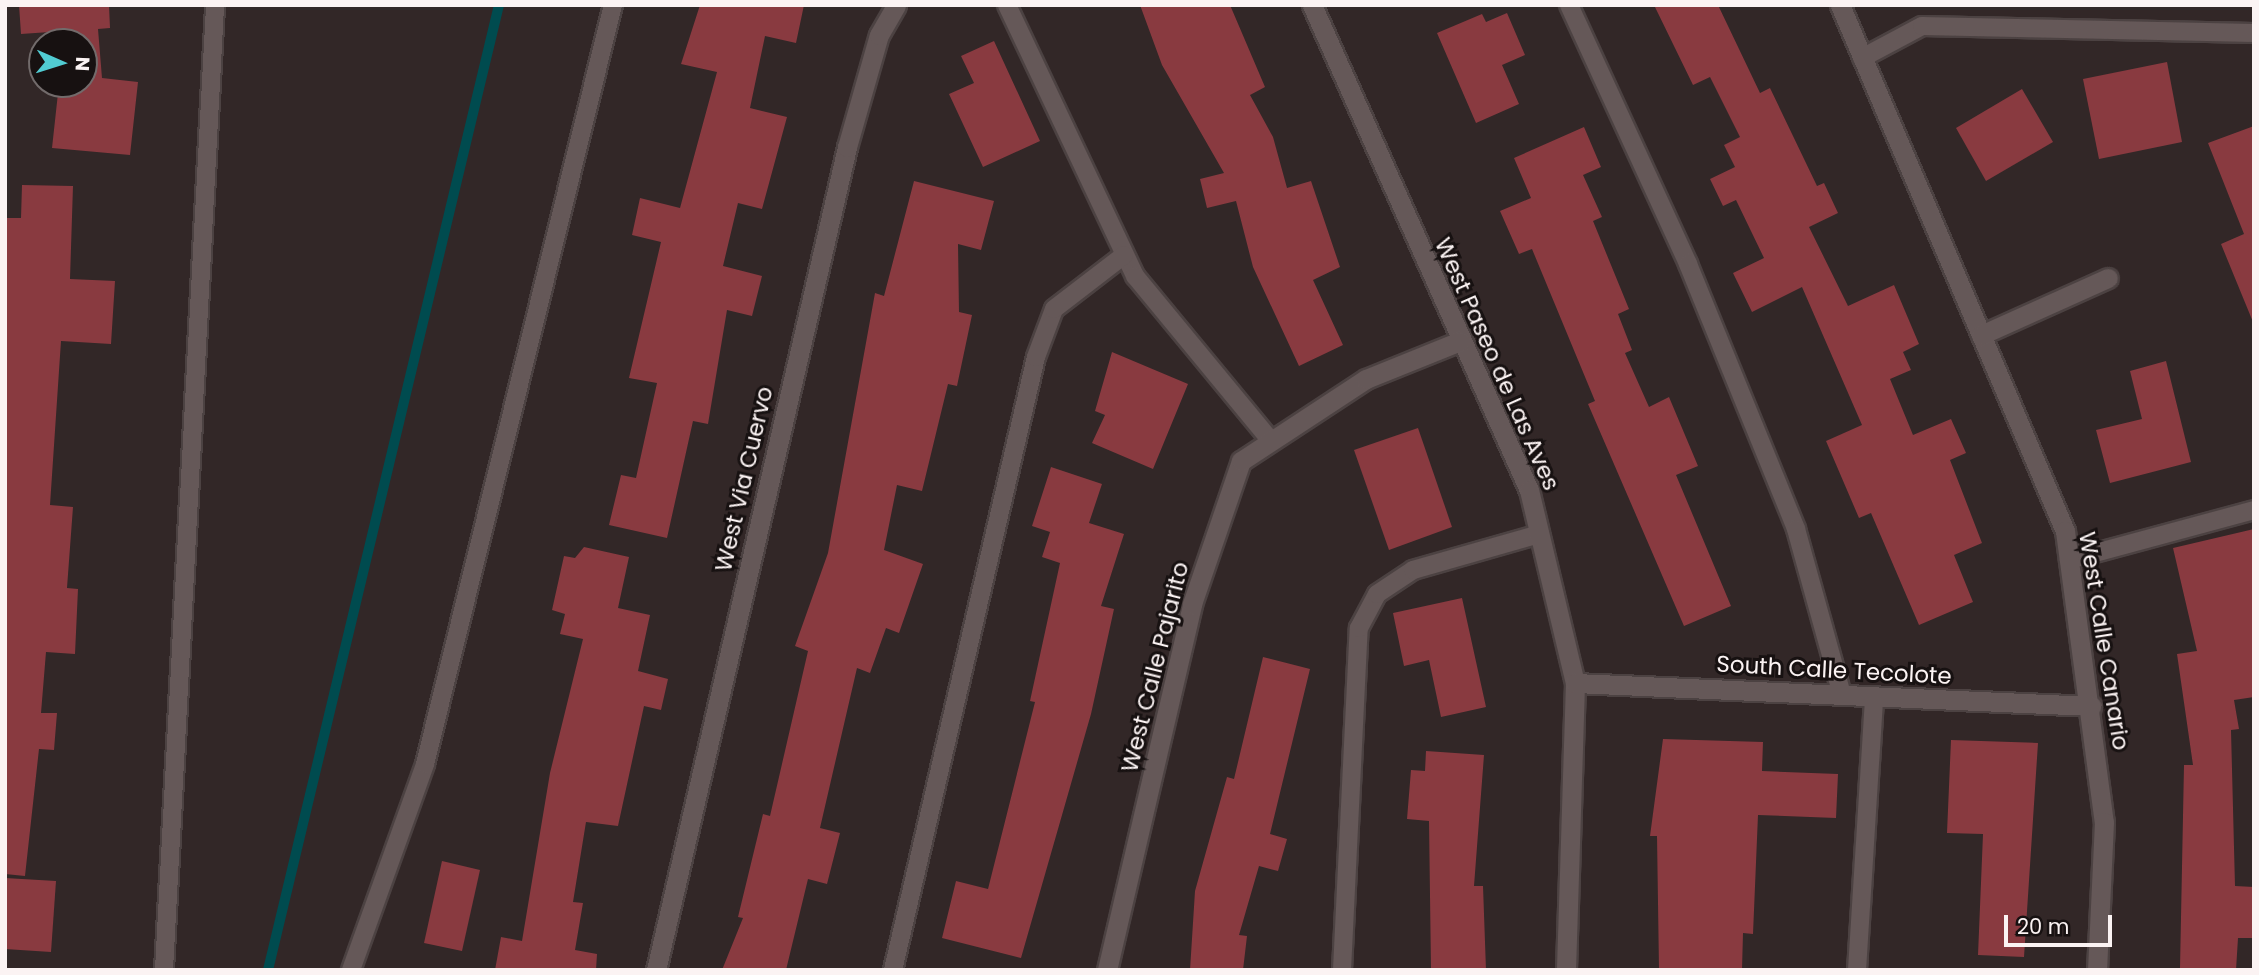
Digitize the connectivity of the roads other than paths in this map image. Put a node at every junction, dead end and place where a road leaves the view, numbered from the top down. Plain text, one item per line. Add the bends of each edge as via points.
1 (215, 5) edge
2 (613, 5) edge
3 (896, 5) edge
4 (1007, 5) edge
5 (1312, 5) edge
6 (1569, 5) edge
7 (1840, 5) edge
8 (2254, 33) edge
9 (1862, 58) junction
10 (1124, 255) junction
11 (2108, 278) dead end
12 (1981, 335) junction
13 (1461, 341) junction
14 (1272, 441) junction
15 (2254, 510) edge
16 (1539, 534) junction
17 (2069, 560) junction
18 (1575, 683) junction
19 (1842, 695) junction
20 (1874, 697) junction
21 (2091, 706) junction
22 (164, 970) edge
23 (351, 970) edge
24 (656, 970) edge
25 (893, 970) edge
26 (1107, 970) edge
27 (1342, 970) edge
28 (1566, 970) edge
29 (1857, 970) edge
30 (2097, 970) edge

1 - 22 lane
2 - 23 lane via 425,764
3 - 24 street, West Via Cuervo via 879,34 847,147
4 - 10 lane
5 - 13 street, West Paseo de Las Aves
6 - 19 lane via 1688,264 1796,529
7 - 9 street, West Calle Canario
8 - 9 lane via 1922,26
9 - 12 street, West Calle Canario
10 - 14 lane via 1135,276
10 - 25 lane via 1054,309 1036,358
11 - 12 street
12 - 17 street, West Calle Canario via 2065,531
13 - 14 street, West Calle Pajarito via 1366,379
13 - 16 street, West Paseo de Las Aves via 1529,490
14 - 26 street, West Calle Pajarito via 1241,461 1192,604
15 - 17 lane
16 - 18 street, West Paseo de Las Aves
16 - 27 lane via 1413,570 1377,594 1359,628
17 - 21 street, West Calle Canario
18 - 19 street, South Calle Tecolote
18 - 28 street, West Paseo de Las Aves
19 - 20 street, South Calle Tecolote
20 - 21 street, South Calle Tecolote
20 - 29 lane
21 - 30 street, West Calle Canario via 2104,822

